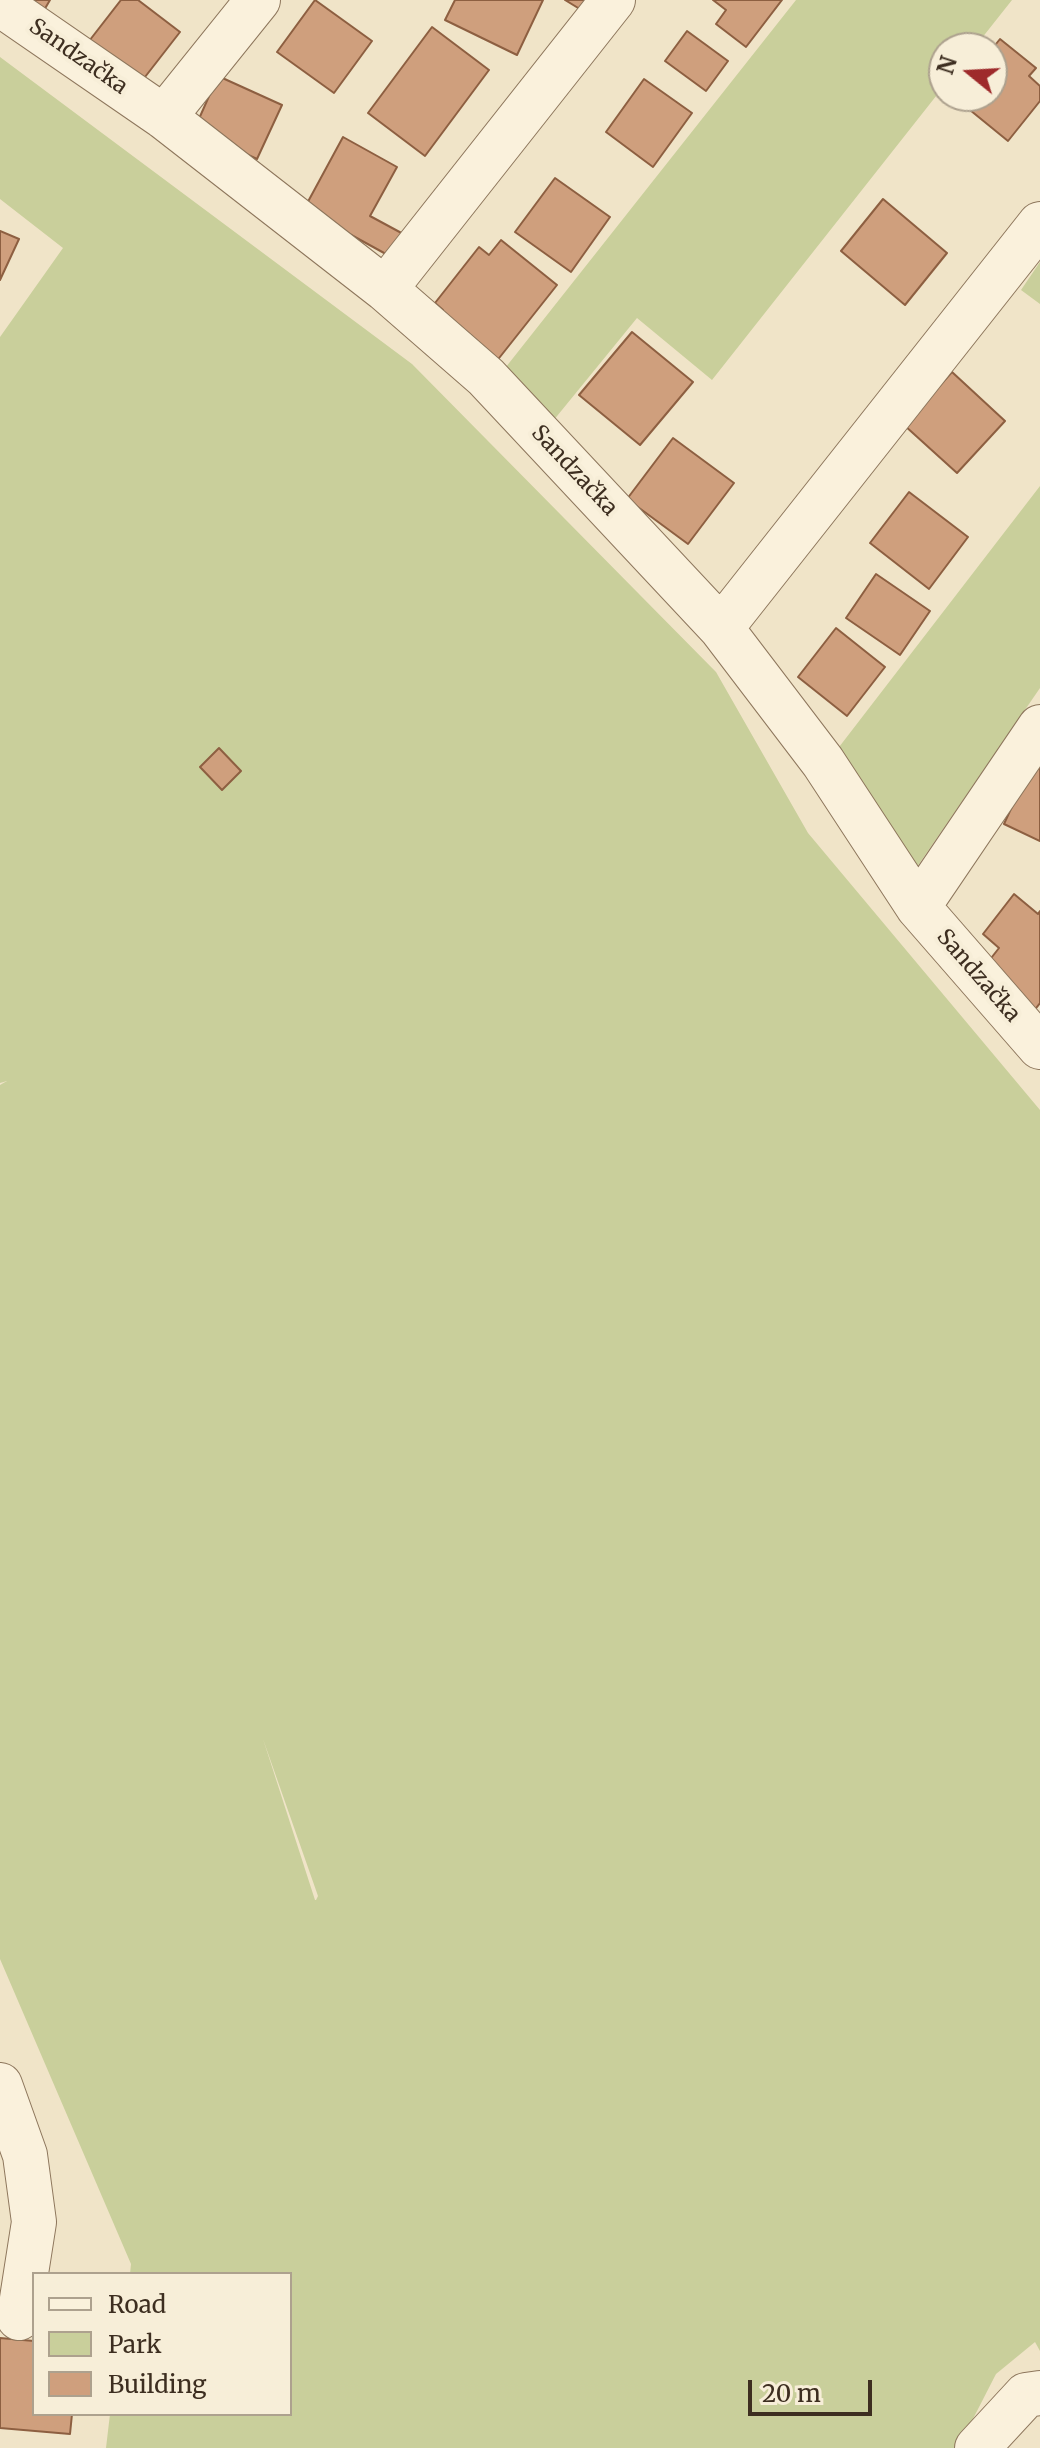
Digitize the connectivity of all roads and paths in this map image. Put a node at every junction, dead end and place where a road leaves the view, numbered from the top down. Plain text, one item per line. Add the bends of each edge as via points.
1 (258, 0) edge
2 (613, 0) edge
3 (0, 4) edge
4 (164, 117) junction
5 (1040, 224) edge
6 (385, 289) junction
7 (721, 628) junction
8 (1040, 727) edge
9 (918, 907) junction
10 (1040, 1047) edge
11 (0, 2085) edge
12 (19, 2318) dead end
13 (1040, 2393) edge
14 (977, 2448) edge

1 - 4 street
2 - 6 street
3 - 4 street, Sandzačka
4 - 6 street, Sandzačka
5 - 7 street
6 - 7 street, Sandzačka via 486,377
7 - 9 street, Sandzačka via 823,762
8 - 9 street
9 - 10 street, Sandzačka
11 - 12 street via 25,2155 34,2222
13 - 14 street via 1026,2395

